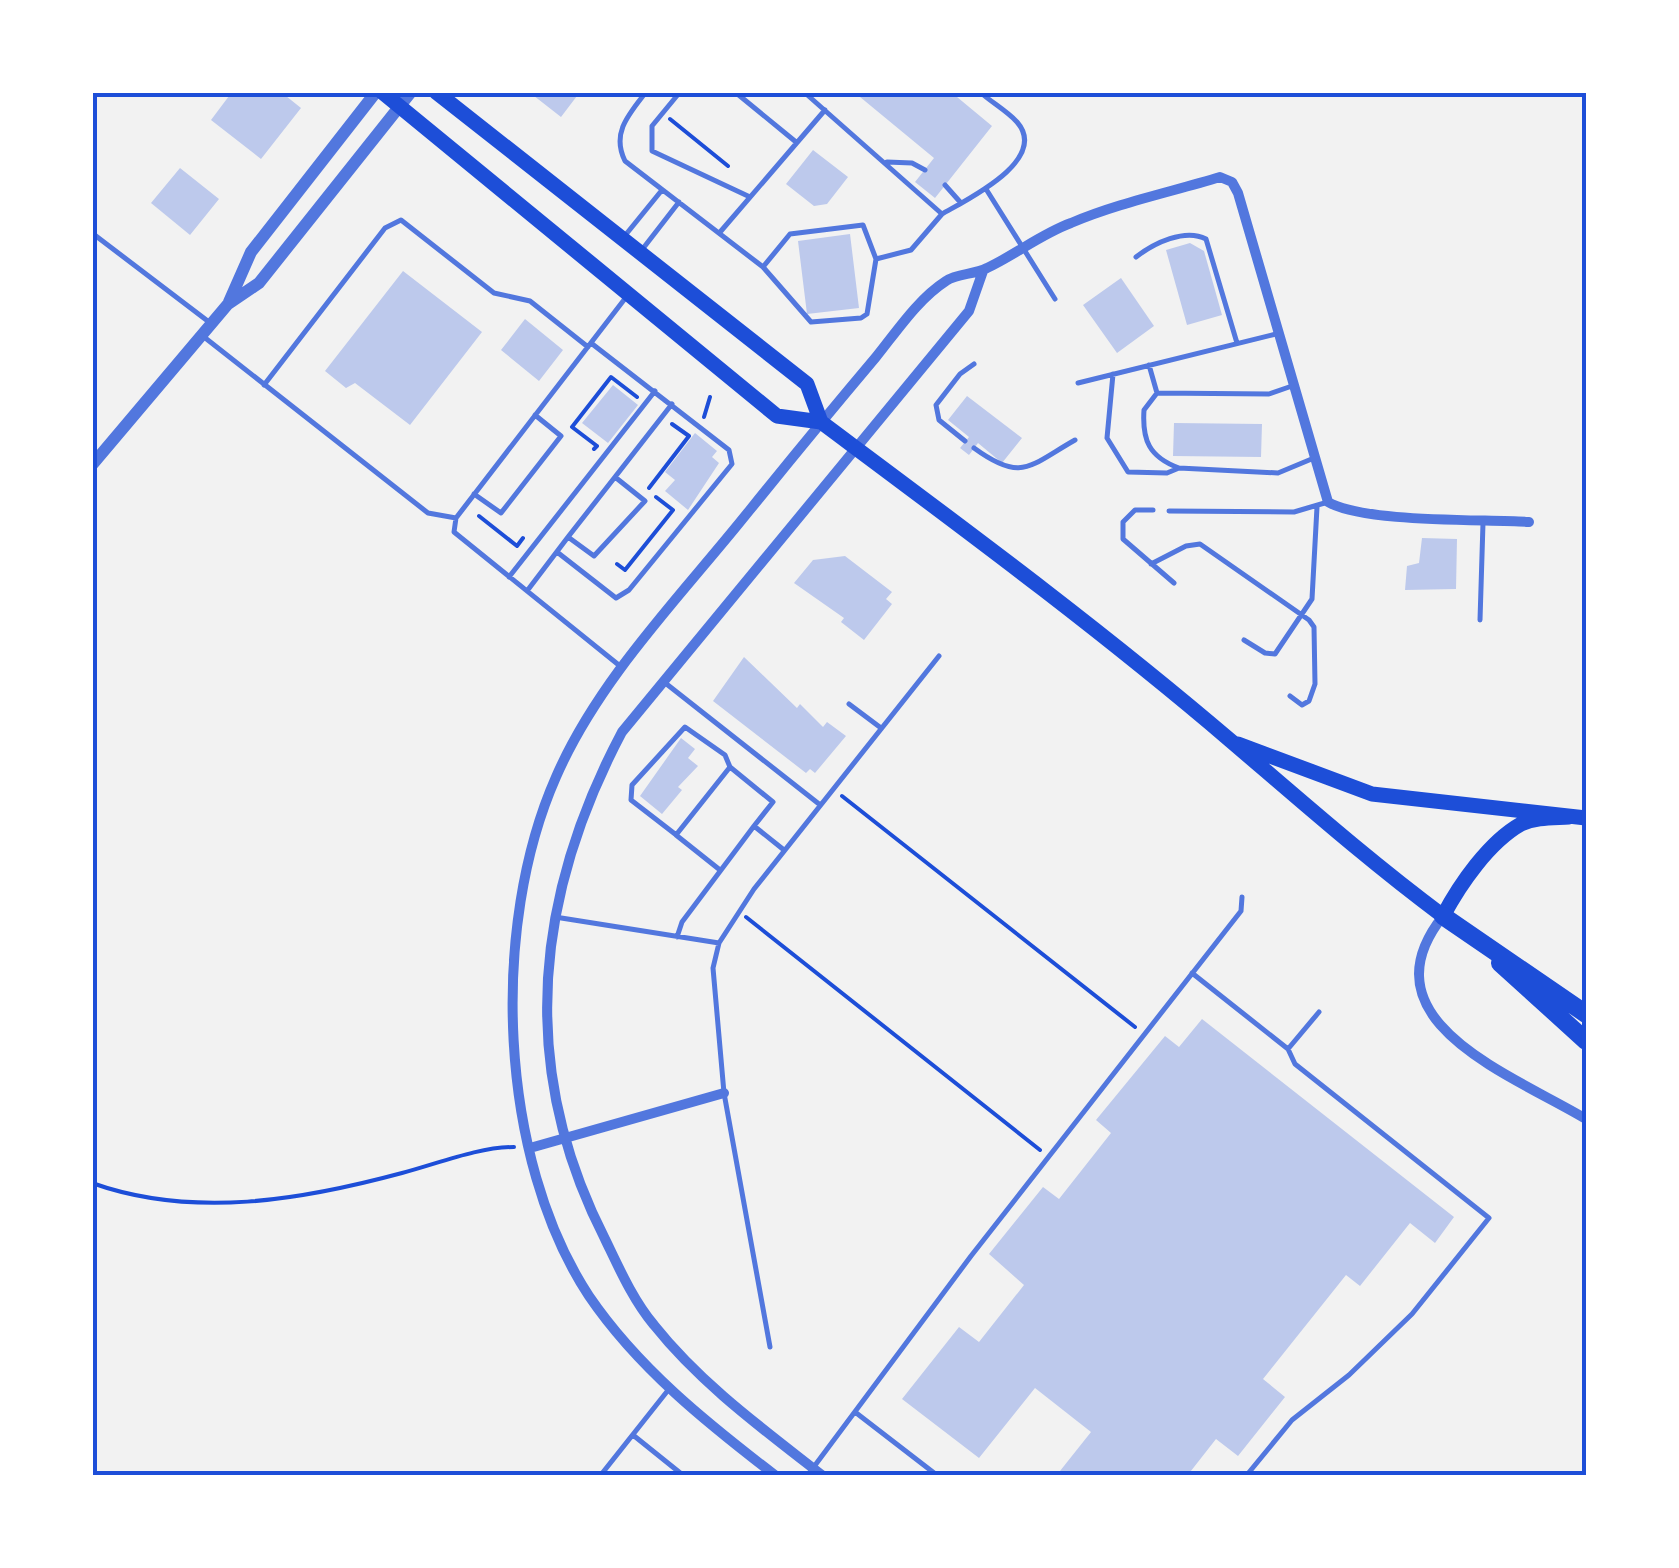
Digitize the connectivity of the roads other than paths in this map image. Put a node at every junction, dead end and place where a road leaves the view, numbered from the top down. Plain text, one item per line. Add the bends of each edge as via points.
1 (379, 92) edge
2 (410, 92) edge
3 (436, 92) edge
4 (646, 92) edge
5 (680, 92) edge
6 (735, 92) edge
7 (804, 92) edge
8 (980, 92) edge
9 (400, 106) junction
10 (824, 110) junction
11 (796, 142) junction
12 (886, 162) junction
13 (925, 170) dead end
14 (946, 186) dead end
15 (986, 189) junction
16 (662, 190) junction
17 (750, 197) junction
18 (679, 202) junction
19 (961, 203) junction
20 (942, 214) junction
21 (721, 231) junction
22 (92, 232) edge
23 (621, 239) junction
24 (1026, 246) junction
25 (639, 253) junction
26 (1136, 257) dead end
27 (876, 259) junction
28 (763, 266) junction
29 (983, 271) junction
30 (627, 296) junction
31 (1056, 300) dead end
32 (228, 304) junction
33 (206, 330) junction
34 (1276, 334) junction
35 (1237, 343) junction
36 (589, 345) junction
37 (974, 364) dead end
38 (1149, 365) junction
39 (1113, 374) junction
40 (1078, 383) dead end
41 (264, 385) junction
42 (1292, 386) junction
43 (655, 391) junction
44 (1157, 393) junction
45 (672, 404) junction
46 (535, 415) junction
47 (821, 422) junction
48 (1075, 440) dead end
49 (966, 441) dead end
50 (856, 448) junction
51 (974, 448) dead end
52 (1314, 458) junction
53 (92, 465) edge
54 (1180, 468) junction
55 (615, 477) junction
56 (474, 494) junction
57 (1322, 505) junction
58 (1153, 510) dead end
59 (1169, 510) dead end
60 (456, 518) junction
61 (1483, 520) junction
62 (1529, 522) dead end
63 (568, 537) junction
64 (557, 552) junction
65 (1150, 564) junction
66 (509, 577) junction
67 (1174, 583) dead end
68 (527, 591) junction
69 (1300, 618) junction
70 (1480, 620) dead end
71 (1244, 640) dead end
72 (939, 656) dead end
73 (624, 668) junction
74 (662, 680) junction
75 (1290, 696) dead end
76 (849, 704) dead end
77 (881, 728) junction
78 (1234, 743) junction
79 (730, 767) junction
80 (820, 804) junction
81 (1569, 817) junction
82 (1586, 818) edge
83 (754, 826) junction
84 (676, 835) junction
85 (784, 850) junction
86 (720, 870) junction
87 (1242, 898) dead end
88 (1443, 916) junction
89 (555, 918) junction
90 (677, 937) junction
91 (1474, 938) junction
92 (719, 943) junction
93 (1192, 973) junction
94 (1319, 1012) dead end
95 (1586, 1014) edge
96 (1586, 1041) edge
97 (1288, 1049) junction
98 (724, 1093) junction
99 (1586, 1119) edge
100 (565, 1138) junction
101 (530, 1148) junction
102 (770, 1347) dead end
103 (669, 1389) junction
104 (854, 1412) junction
105 (632, 1435) junction
106 (810, 1472) edge
107 (600, 1476) edge
108 (684, 1476) edge
109 (776, 1476) edge
110 (823, 1476) edge
111 (938, 1476) edge
112 (1246, 1476) edge

1 - 9 main road
1 - 32 street via 251,252
2 - 9 street
3 - 23 main road
4 - 16 lane via 622,127 620,151
5 - 17 lane via 653,124 652,151
6 - 11 lane
7 - 10 lane
8 - 15 lane via 1023,133 1014,166
9 - 30 main road
9 - 32 street via 259,283
10 - 11 lane
10 - 12 lane
11 - 17 lane
12 - 13 lane
12 - 20 lane
14 - 19 lane
15 - 19 lane
15 - 24 lane
16 - 18 lane
16 - 23 lane
17 - 21 lane
18 - 21 lane
18 - 25 lane
19 - 20 lane
20 - 27 lane via 910,250
21 - 28 lane
22 - 33 lane
23 - 25 main road
24 - 29 street
24 - 31 lane
24 - 34 street via 1070,223 1220,177 1232,182
25 - 47 main road via 807,384
26 - 35 lane via 1151,245 1192,234 1206,239
27 - 28 lane via 864,225 790,234
27 - 28 lane via 866,314 810,322
29 - 47 street via 949,278 920,305
29 - 50 street via 968,311
30 - 36 lane
30 - 47 main road via 777,416
32 - 33 street
33 - 41 lane
33 - 53 street
34 - 35 lane
34 - 42 street
35 - 38 lane
36 - 41 lane via 530,301 494,293 401,220 385,228
36 - 43 lane
36 - 46 lane
37 - 49 lane via 936,405 939,420
38 - 39 lane
38 - 44 lane
39 - 40 lane
39 - 54 lane via 1107,438 1128,472
41 - 60 lane via 428,514
42 - 44 lane via 1269,394
42 - 52 street
43 - 45 lane
43 - 66 lane
44 - 54 lane via 1144,410 1146,444 1162,462
45 - 55 lane
45 - 64 lane via 729,450 732,464 630,590 616,598
46 - 56 lane
46 - 56 lane via 561,436 501,513
47 - 50 main road
47 - 73 street
48 - 51 lane via 1014,470
50 - 74 street
50 - 78 main road
52 - 54 lane via 1278,473
52 - 57 street
55 - 63 lane
55 - 63 lane via 645,501 594,556
56 - 60 lane
57 - 59 lane via 1294,512
57 - 61 street
57 - 69 lane via 1312,599
58 - 65 lane via 1135,510 1123,522 1123,538
60 - 66 lane via 454,532
61 - 62 street
61 - 70 lane
63 - 64 lane
64 - 68 lane
65 - 67 lane
65 - 69 lane via 1200,544
66 - 68 lane
68 - 73 lane
69 - 71 lane via 1275,654
69 - 75 lane via 1314,628 1314,684 1302,705
72 - 77 lane
73 - 101 street via 556,777 524,888 514,1035
74 - 80 lane
74 - 89 street via 622,732 592,790
76 - 77 lane
77 - 80 lane
78 - 81 main road via 1372,794
78 - 88 main road via 1261,772
79 - 83 lane via 773,802
79 - 84 lane
79 - 84 lane via 726,756 685,727 632,786 639,809
80 - 85 lane
81 - 82 main road
81 - 88 main road via 1537,819 1506,836
83 - 85 lane
83 - 86 lane
84 - 86 lane
85 - 92 lane
86 - 90 lane
87 - 93 lane via 1241,911
88 - 91 highway
88 - 99 street via 1417,959 1417,987 1430,1015 1496,1068
89 - 90 lane
89 - 100 street via 546,979 549,1070
90 - 92 lane
91 - 95 highway
91 - 96 highway
92 - 98 lane via 713,968
93 - 97 lane
93 - 104 lane
94 - 97 lane
97 - 112 lane via 1295,1064 1489,1218 1412,1314 1292,1420
98 - 100 street
98 - 102 lane
100 - 101 street
100 - 106 street via 593,1217 652,1323 702,1378
101 - 103 street via 540,1197 590,1296
103 - 105 lane
103 - 109 street
104 - 106 lane
104 - 111 lane
105 - 107 lane
105 - 108 lane
106 - 110 street

